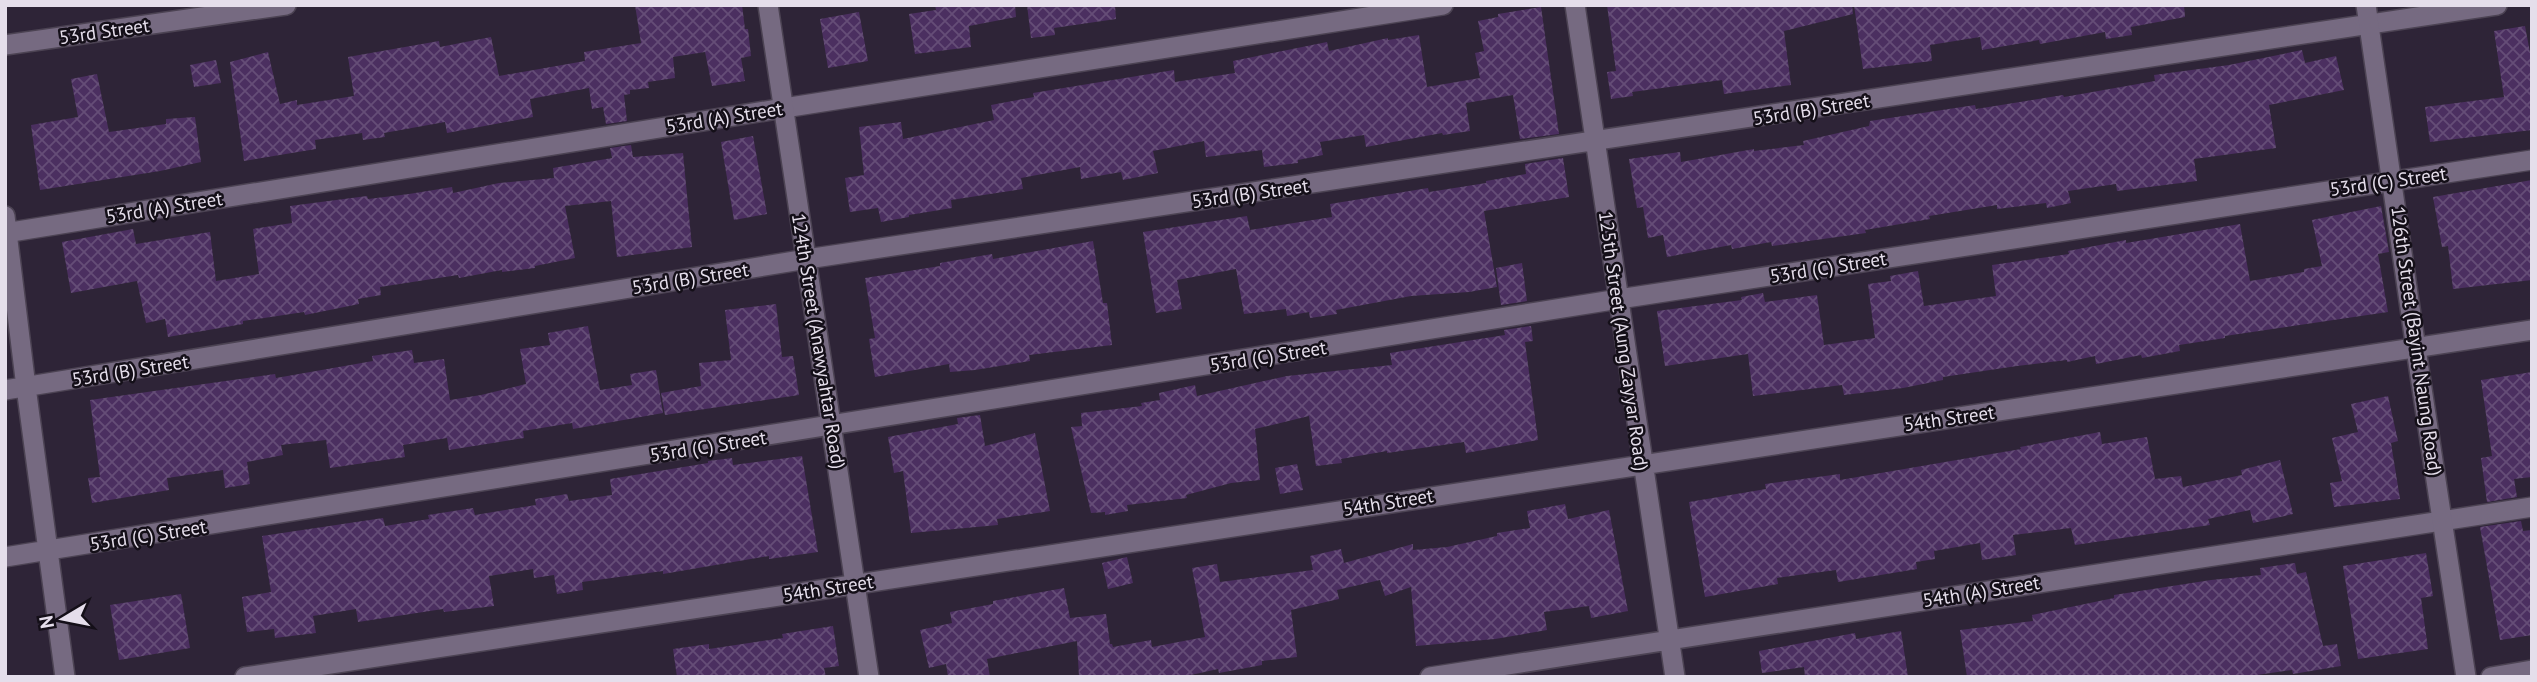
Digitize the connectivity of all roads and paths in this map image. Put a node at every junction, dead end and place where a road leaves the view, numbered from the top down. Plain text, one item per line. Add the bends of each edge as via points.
1 (286, 5) edge
2 (768, 5) edge
3 (1443, 5) edge
4 (1575, 5) edge
5 (2497, 5) edge
6 (2368, 15) edge
7 (5, 45) edge
8 (784, 107) junction
9 (1595, 142) junction
10 (2532, 160) edge
11 (2393, 180) junction
12 (6, 227) edge
13 (807, 259) junction
14 (1619, 299) junction
15 (2532, 330) edge
16 (2416, 349) junction
17 (26, 387) junction
18 (5, 390) edge
19 (832, 426) junction
20 (1642, 464) junction
21 (2532, 507) edge
22 (2444, 521) junction
23 (48, 551) junction
24 (5, 557) edge
25 (855, 583) junction
26 (1669, 638) junction
27 (2532, 670) edge
28 (65, 677) edge
29 (245, 677) edge
30 (869, 677) edge
31 (1430, 677) edge
32 (1675, 677) edge
33 (2466, 677) edge
34 (2491, 677) edge

1 - 7 street, 53rd Street
2 - 8 street, 124th Street (Anawyahtar Road)
3 - 8 street, 53rd (A) Street
4 - 9 street, 125th Street (Aung Zayyar Road)
5 - 6 street, 53rd (B) Street
6 - 9 street, 53rd (B) Street
6 - 11 street, 126th Street (Bayint Naung Road)
8 - 12 street, 53rd (A) Street
8 - 13 street, 124th Street (Anawyahtar Road)
9 - 13 street, 53rd (B) Street
9 - 14 street, 125th Street (Aung Zayyar Road)
10 - 11 street, 53rd (C) Street
11 - 14 street, 53rd (C) Street
11 - 16 street, 126th Street (Bayint Naung Road)
12 - 17 street
13 - 17 street, 53rd (B) Street
13 - 19 street, 124th Street (Anawyahtar Road)
14 - 19 street, 53rd (C) Street
14 - 20 street, 125th Street (Aung Zayyar Road)
15 - 16 street, 54th Street
16 - 20 street, 54th Street
16 - 22 street, 126th Street (Bayint Naung Road)
17 - 18 street, 53rd (B) Street
17 - 23 street
19 - 23 street, 53rd (C) Street
19 - 25 street, 124th Street (Anawyahtar Road)
20 - 25 street, 54th Street
20 - 26 street, 125th Street (Aung Zayyar Road)
21 - 22 street, 54th (A) Street
22 - 26 street, 54th (A) Street
22 - 33 street, 126th Street (Bayint Naung Road)
23 - 24 street, 53rd (C) Street
23 - 28 street
25 - 29 street, 54th Street
25 - 30 street, 124th Street (Anawyahtar Road)
26 - 31 street, 54th (A) Street
26 - 32 street, 125th Street (Aung Zayyar Road)
27 - 34 street

